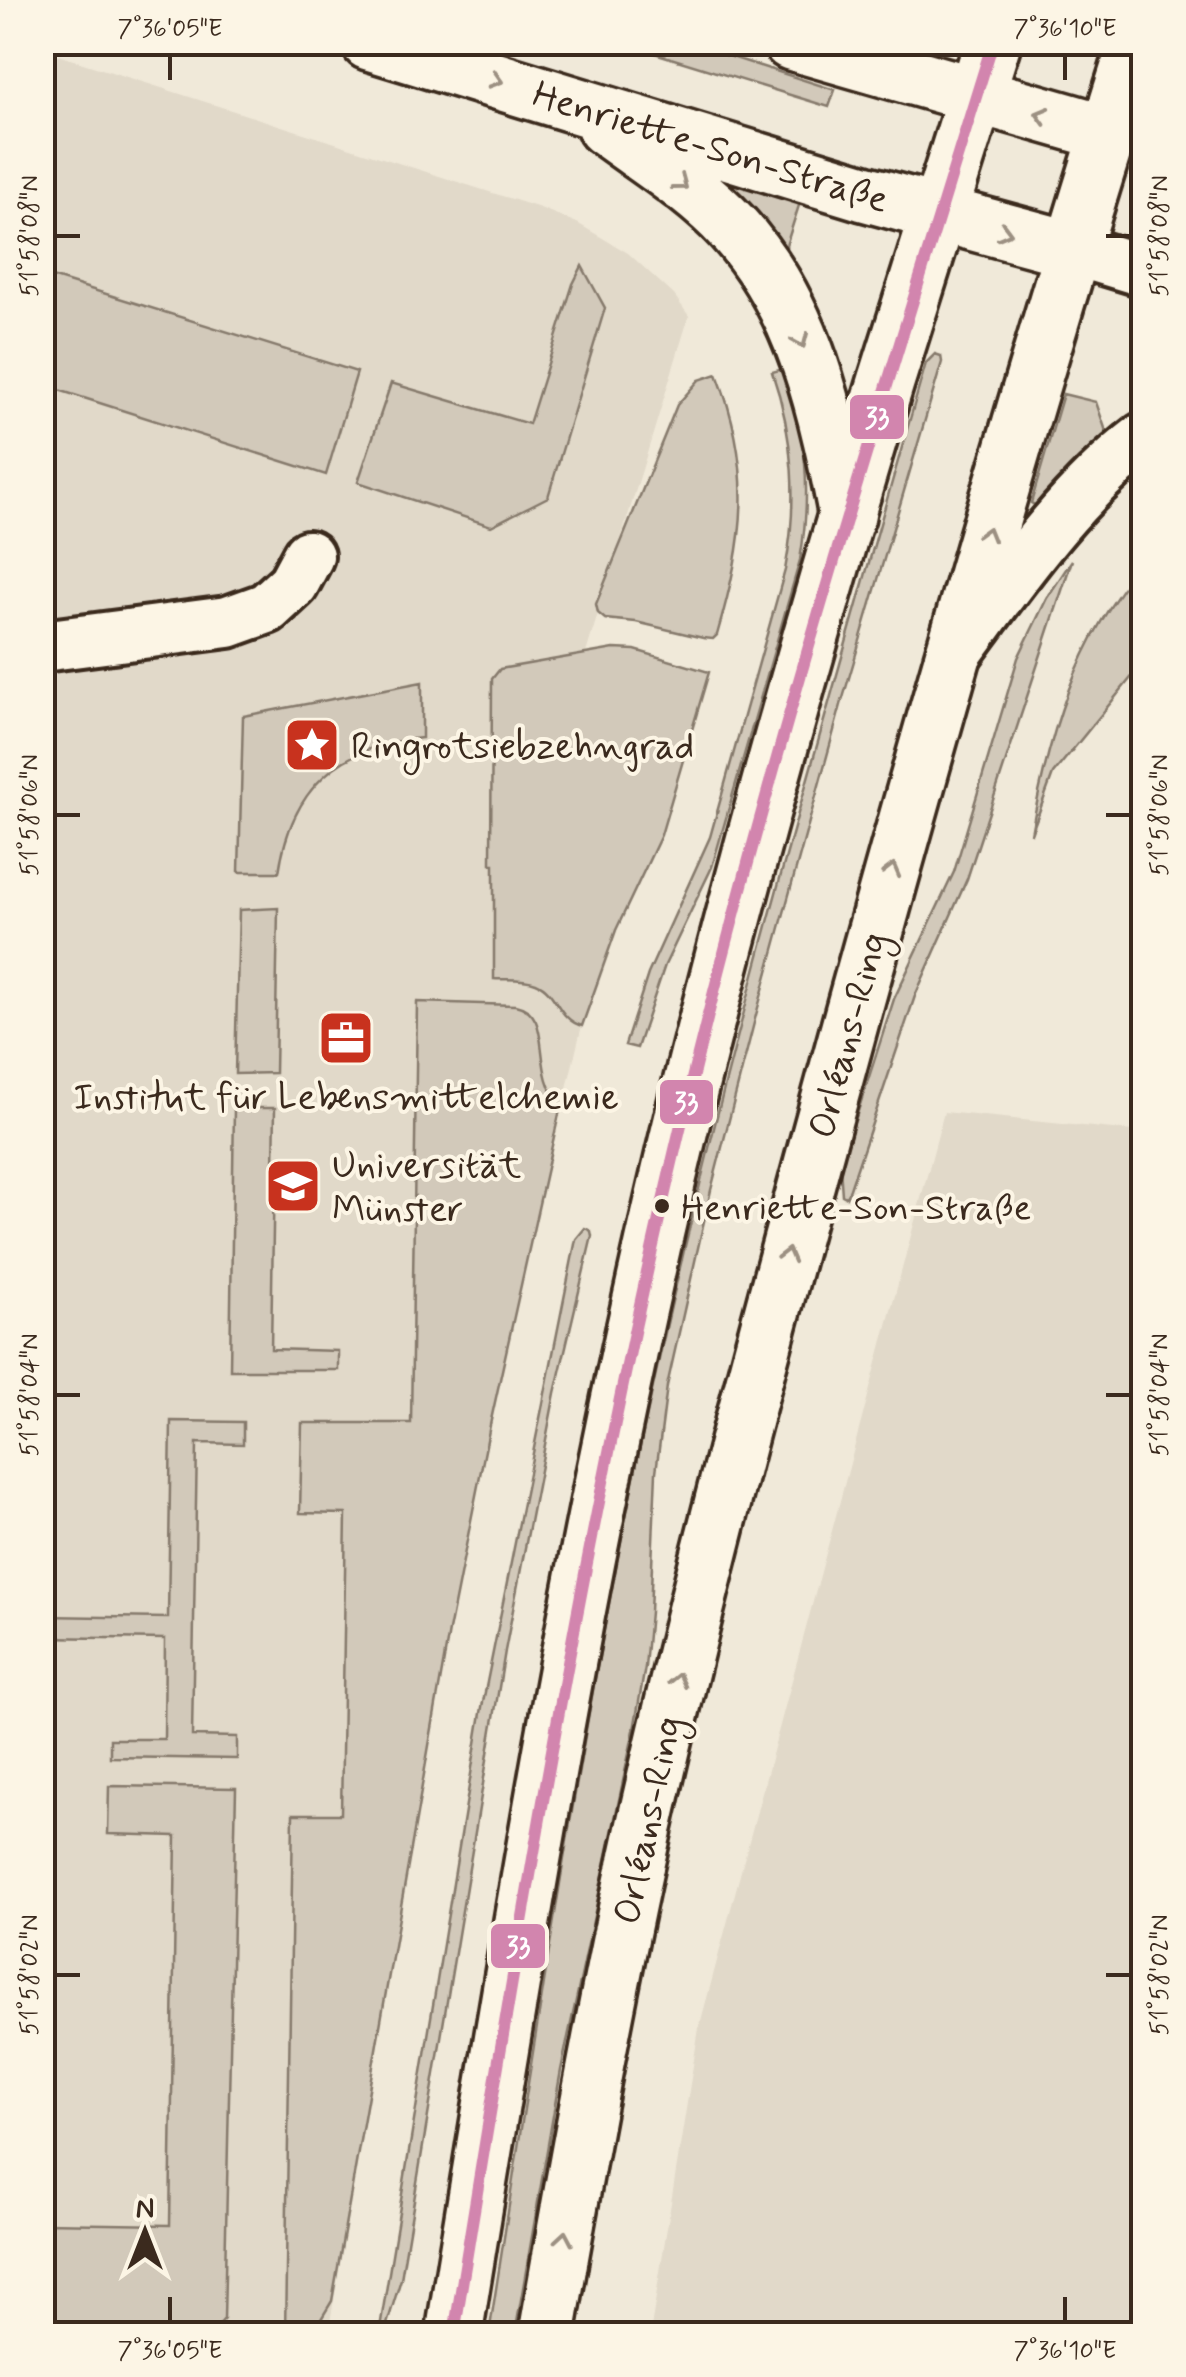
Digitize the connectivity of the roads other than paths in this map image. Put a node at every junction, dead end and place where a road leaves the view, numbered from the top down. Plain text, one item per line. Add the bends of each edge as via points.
1 (369, 42) edge
2 (791, 42) edge
3 (993, 42) edge
4 (1137, 42) edge
5 (976, 96) junction
6 (575, 104) junction
7 (1126, 139) edge
8 (938, 215) junction
9 (1071, 249) junction
10 (1144, 270) edge
11 (1144, 438) edge
12 (847, 516) junction
13 (308, 556) dead end
14 (42, 646) edge
15 (950, 661) junction
16 (454, 2334) edge
17 (547, 2334) edge

1 -> 6 main road, Henriette-Son-Straße
2 - 5 main road
3 - 5 main road
4 - 7 main road, Orléans-Ring
7 -> 5 main road
5 - 8 main road
6 - 8 main road, Henriette-Son-Straße
6 -> 12 main road via 703,200 754,256 811,363
7 - 9 main road, Orléans-Ring
8 -> 9 main road, Henriette-Son-Straße
8 - 12 main road
9 - 10 street
15 -> 9 main road, Orléans-Ring
11 - 15 street via 1064,511
12 - 16 main road via 685,1109 599,1490
13 - 14 street via 293,584 267,608 228,622
17 -> 15 main road, Orléans-Ring via 592,2079 694,1615

